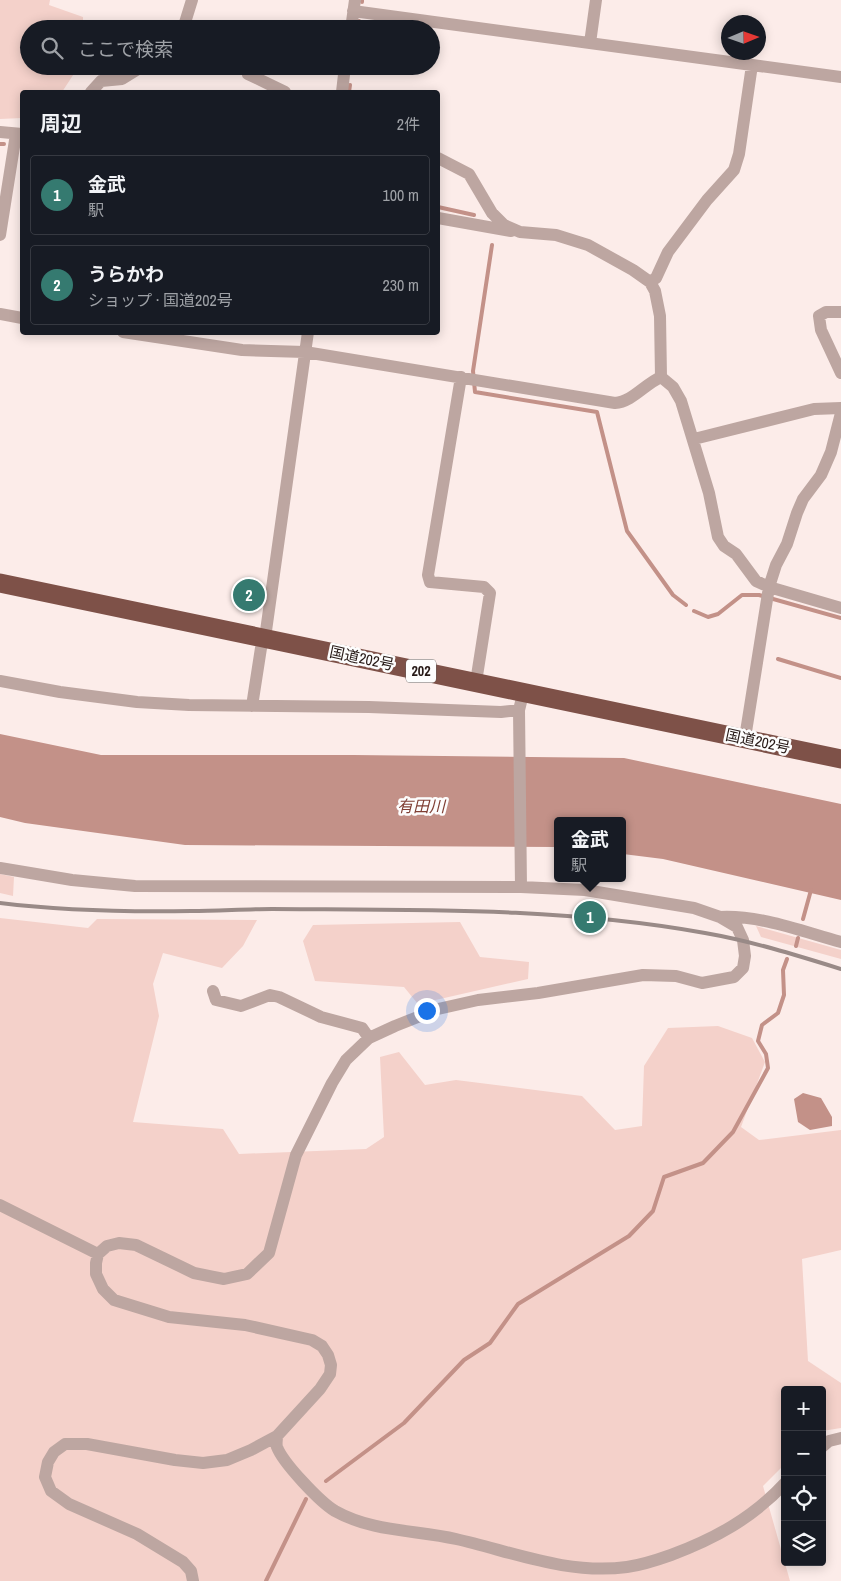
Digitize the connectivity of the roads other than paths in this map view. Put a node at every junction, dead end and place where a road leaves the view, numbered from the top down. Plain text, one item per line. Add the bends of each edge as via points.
1 (192, 0) edge
2 (596, 0) edge
3 (354, 6) edge
4 (186, 20) edge
5 (352, 20) edge
6 (590, 43) junction
7 (752, 65) junction
8 (128, 75) edge
9 (250, 75) edge
10 (344, 75) edge
11 (841, 77) edge
12 (93, 90) edge
13 (281, 90) edge
14 (342, 90) edge
15 (0, 132) edge
16 (19, 134) edge
17 (440, 159) edge
18 (440, 218) edge
19 (520, 232) junction
20 (0, 235) edge
21 (650, 282) junction
22 (841, 312) edge
23 (0, 314) edge
24 (20, 318) edge
25 (143, 335) edge
26 (308, 335) edge
27 (305, 352) junction
28 (841, 373) edge
29 (661, 377) junction
30 (469, 378) junction
31 (841, 408) edge
32 (841, 413) edge
33 (839, 432) edge
34 (694, 439) junction
35 (0, 583) edge
36 (768, 594) junction
37 (841, 608) edge
38 (265, 638) junction
39 (0, 681) edge
40 (476, 682) junction
41 (522, 701) junction
42 (252, 706) junction
43 (745, 738) junction
44 (841, 759) edge
45 (0, 868) edge
46 (520, 887) junction
47 (720, 917) junction
48 (841, 942) edge
49 (213, 991) dead end
50 (370, 1038) junction
51 (0, 1205) edge
52 (98, 1254) junction
53 (277, 1436) junction
54 (841, 1438) edge
55 (826, 1444) edge
56 (781, 1487) edge
57 (193, 1581) edge

1 - 4 street
2 - 6 street
3 - 5 street
3 - 6 street
6 - 7 street
7 - 11 street
7 - 21 street via 734,170 668,252 656,278
8 - 12 street via 122,79 101,81
9 - 13 street
10 - 14 street
15 - 16 street
16 - 20 street
17 - 19 street via 469,174 492,213 504,225
18 - 19 street
19 - 21 street via 556,235 588,245
21 - 29 street via 660,316
22 - 28 street via 826,312 819,316 821,330
23 - 24 street
25 - 27 street via 242,350
26 - 27 street
27 - 30 street
27 - 38 street
29 - 30 street via 623,402 614,403
29 - 34 street via 673,387 681,401
30 - 40 street via 428,574 430,582 484,586 490,593
31 - 34 street via 814,409
32 - 33 street
33 - 36 street via 821,475 796,512
34 - 36 street via 718,537
35 - 38 highway, 国道202号 / 202
36 - 37 street
36 - 43 street
38 - 40 highway, 国道202号 / 202
38 - 42 street
39 - 42 street via 136,702
40 - 41 highway, 国道202号 / 202
41 - 42 street via 501,712
41 - 43 highway, 国道202号 / 202
41 - 46 street
43 - 44 highway, 国道202号 / 202
45 - 46 street via 136,886
46 - 47 street via 585,890 694,908
47 - 48 street via 758,919
47 - 50 street via 737,927 743,940 743,968 734,977 702,982 676,976 643,975 478,1000 438,1009
49 - 50 street via 216,1000 241,1006 270,995 279,997 321,1017 362,1028
50 - 52 street via 346,1060 332,1083 296,1155 269,1253 247,1274 224,1279 194,1272 136,1245 119,1243 107,1246
51 - 52 street
52 - 53 street via 96,1274 103,1289 114,1300 169,1317 245,1325 312,1340 322,1346 331,1365 330,1374
53 - 56 street via 276,1446 284,1459 317,1496 334,1510 362,1523 455,1539 552,1564 590,1569 628,1567 699,1545 729,1529 768,1501
53 - 57 street via 227,1460 203,1463 87,1444 65,1444 54,1452 48,1462 45,1477 51,1491 68,1504 136,1534 183,1562 191,1571
54 - 55 street

